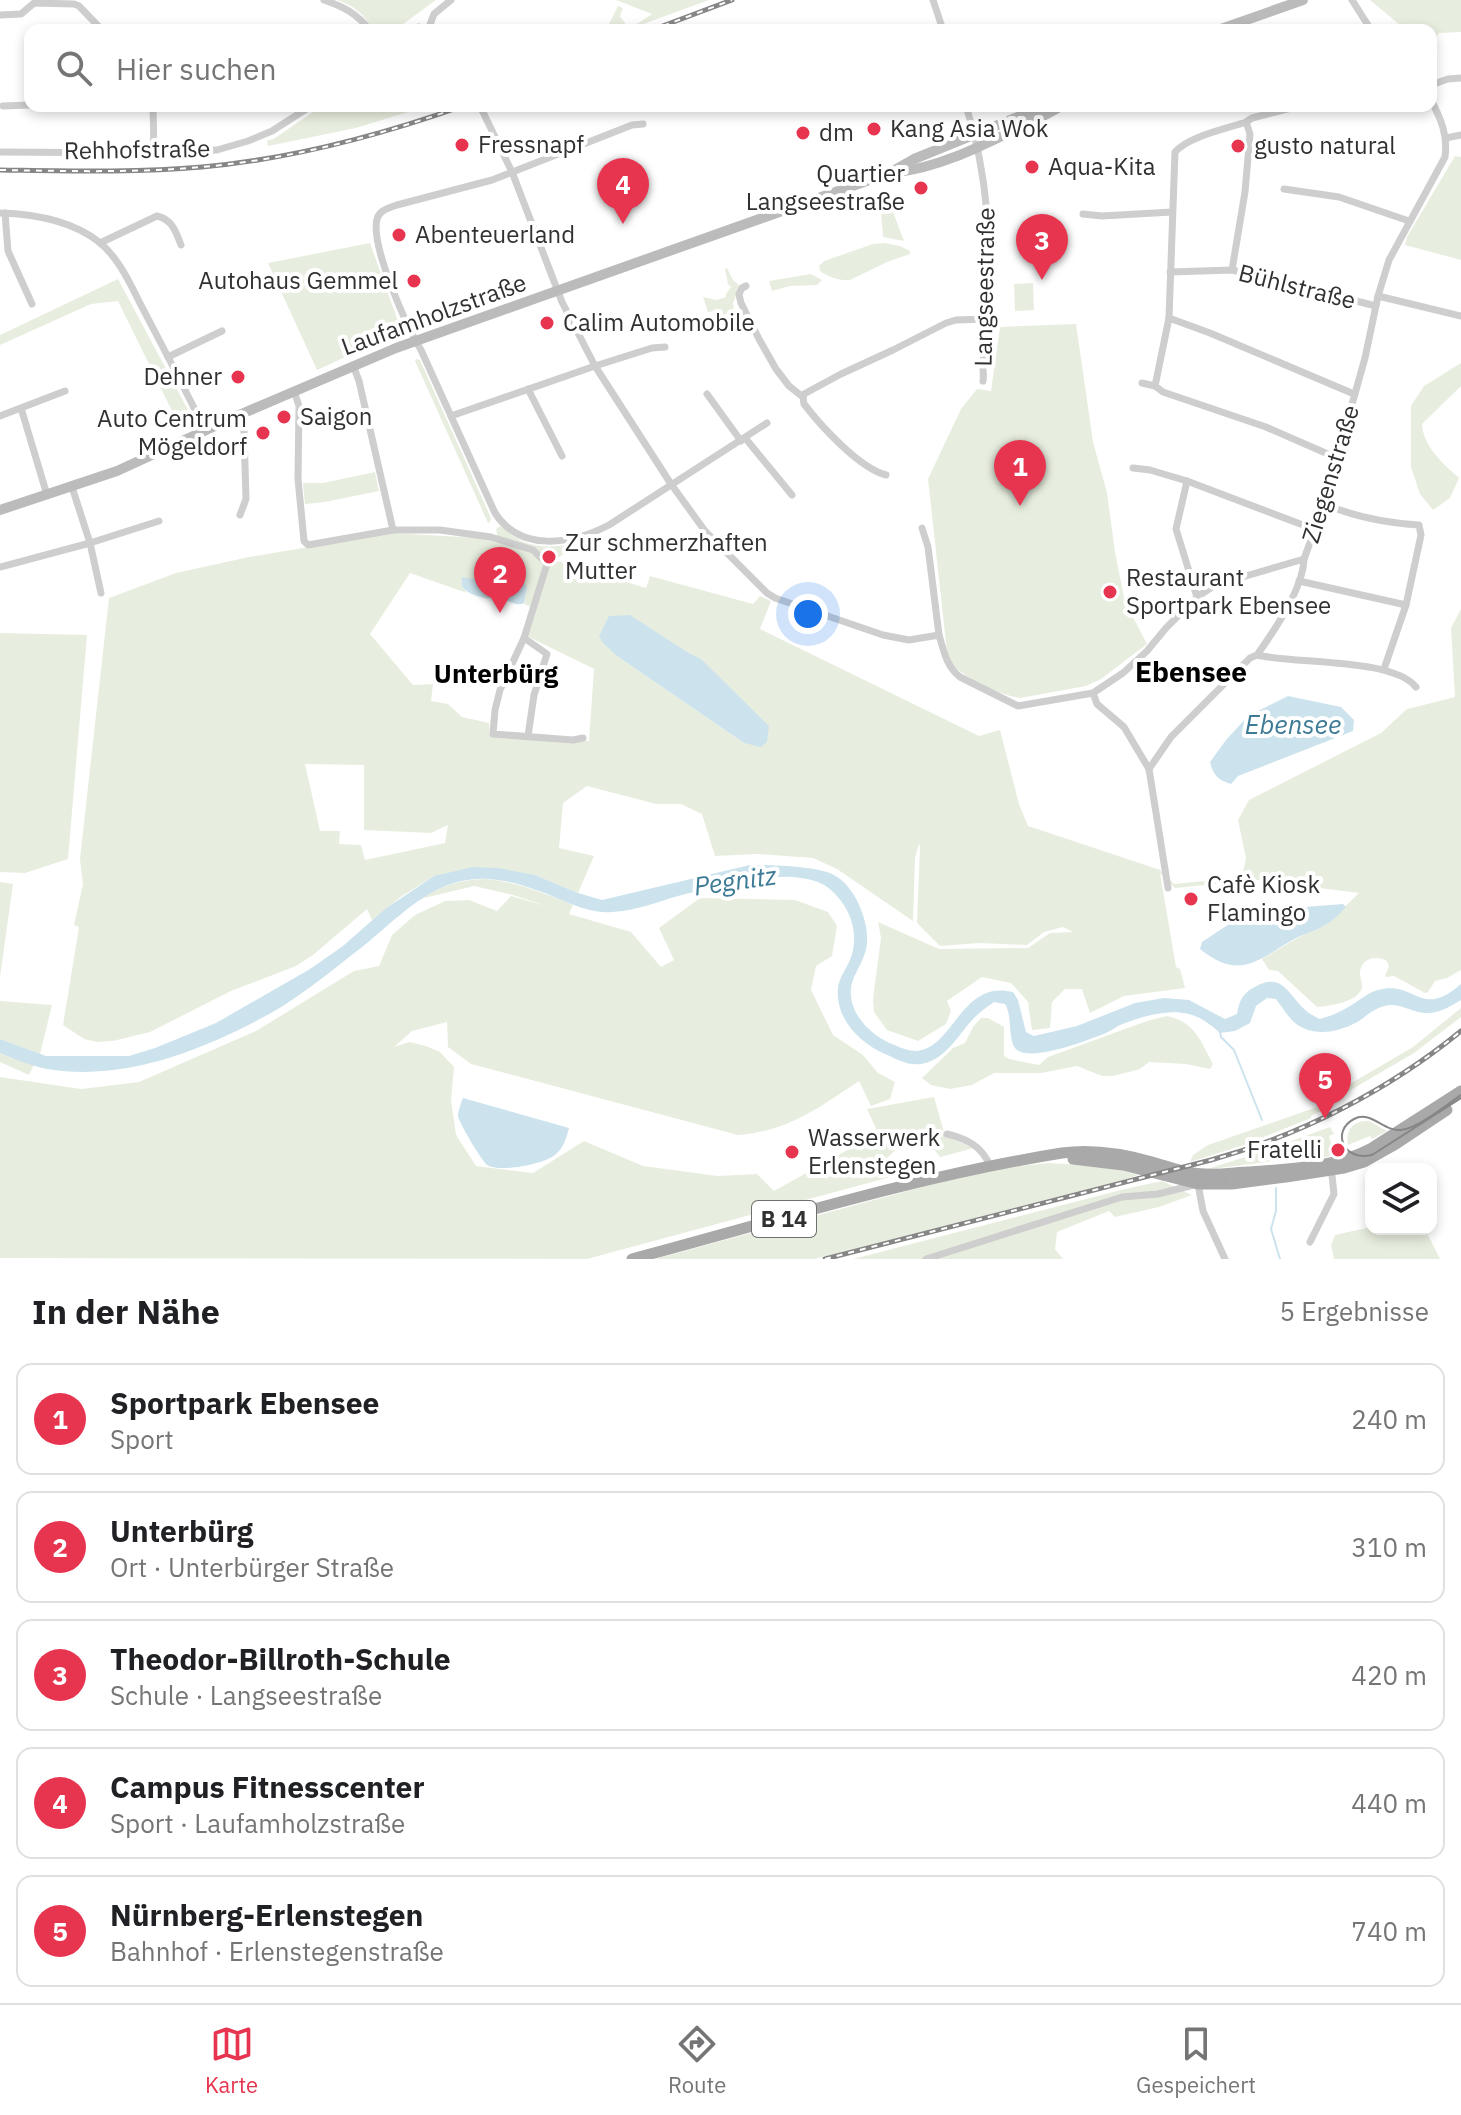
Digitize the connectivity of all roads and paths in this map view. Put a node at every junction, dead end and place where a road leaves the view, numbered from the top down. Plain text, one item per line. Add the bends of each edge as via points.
1 (324, 0) edge
2 (451, 0) edge
3 (933, 0) edge
4 (1303, 0) edge
5 (1352, 0) edge
6 (52, 2) edge
7 (0, 15) edge
8 (96, 24) edge
9 (365, 24) edge
10 (432, 24) edge
11 (941, 24) edge
12 (1235, 24) edge
13 (1367, 24) edge
14 (1461, 78) edge
15 (1437, 83) edge
16 (24, 105) edge
17 (3, 106) dead end
18 (153, 112) edge
19 (302, 112) edge
20 (483, 112) edge
21 (968, 112) edge
22 (1033, 112) edge
23 (1052, 112) edge
24 (1276, 112) edge
25 (1437, 112) edge
26 (1246, 122) junction
27 (643, 124) dead end
28 (1461, 135) edge
29 (1446, 138) junction
30 (976, 141) junction
31 (0, 152) edge
32 (154, 153) junction
33 (512, 172) junction
34 (1284, 189) dead end
35 (1172, 212) junction
36 (3, 213) edge
37 (1083, 214) dead end
38 (1409, 221) junction
39 (100, 243) junction
40 (181, 245) dead end
41 (1232, 270) junction
42 (1170, 272) junction
43 (746, 286) dead end
44 (557, 290) junction
45 (1378, 296) junction
46 (32, 304) dead end
47 (1376, 306) junction
48 (1461, 316) edge
49 (1169, 318) junction
50 (988, 319) junction
51 (222, 331) dead end
52 (416, 341) junction
53 (665, 347) dead end
54 (168, 357) junction
55 (353, 365) junction
56 (595, 366) junction
57 (983, 381) dead end
58 (1142, 383) dead end
59 (1155, 386) junction
60 (528, 389) junction
61 (65, 391) dead end
62 (294, 391) junction
63 (707, 394) dead end
64 (1354, 394) junction
65 (803, 397) junction
66 (21, 408) junction
67 (239, 415) junction
68 (0, 416) edge
69 (451, 416) junction
70 (767, 423) dead end
71 (205, 430) junction
72 (744, 440) junction
73 (562, 456) dead end
74 (1337, 458) junction
75 (1133, 468) dead end
76 (886, 475) dead end
77 (1187, 481) junction
78 (671, 484) junction
79 (72, 487) junction
80 (47, 495) junction
81 (792, 495) dead end
82 (1324, 504) junction
83 (0, 510) edge
84 (240, 515) dead end
85 (159, 521) dead end
86 (495, 528) junction
87 (922, 528) dead end
88 (393, 530) junction
89 (1316, 530) junction
90 (90, 543) junction
91 (1304, 559) junction
92 (0, 567) edge
93 (1299, 581) junction
94 (101, 593) dead end
95 (1197, 597) junction
96 (1406, 605) junction
97 (939, 635) junction
98 (524, 638) junction
99 (1257, 655) junction
100 (1384, 669) junction
101 (1416, 687) dead end
102 (1093, 693) junction
103 (528, 736) junction
104 (583, 738) dead end
105 (1149, 769) junction
106 (1168, 888) dead end
107 (1461, 1091) edge
108 (1461, 1100) edge
109 (1438, 1111) junction
110 (947, 1134) dead end
111 (990, 1166) junction
112 (1331, 1166) junction
113 (1199, 1179) junction
114 (1310, 1242) dead end
115 (632, 1259) edge
116 (926, 1259) edge
117 (1225, 1259) edge

1 - 9 street
2 - 10 street via 434,14
3 - 11 street
4 - 12 main road
5 - 13 street
6 - 7 street via 34,3 21,14
6 - 8 street via 79,6
14 - 15 street
16 - 17 street
18 - 32 street
19 - 32 street, Rehhofstraße via 272,131 217,150
20 - 33 street
21 - 30 street, Langseestraße
22 - 30 main road, Laufamholzstraße
23 - 30 main road, Laufamholzstraße
24 - 26 street
25 - 29 street
26 - 35 street via 1177,150
26 - 41 street via 1250,134 1245,192
27 - 33 street
28 - 29 street
29 - 38 street, Ziegenstraße via 1445,157
30 - 44 main road, Laufamholzstraße via 916,170 889,173
30 - 50 street, Langseestraße via 989,225
31 - 32 street, Rehhofstraße
33 - 44 street
33 - 52 street via 387,208 377,217 377,243
34 - 38 street via 1339,197
35 - 37 street
35 - 42 street
36 - 39 street via 69,224
36 - 46 street via 8,251
38 - 45 street, Ziegenstraße
39 - 40 street via 157,216 171,224
39 - 54 street via 132,287
41 - 42 street, Bühlstraße
41 - 47 street, Bühlstraße
42 - 49 street
43 - 65 street via 739,294 741,303 759,339 776,369
44 - 52 main road, Laufamholzstraße
44 - 56 street
45 - 47 street, Ziegenstraße
45 - 48 street
47 - 64 street, Ziegenstraße
49 - 59 street
49 - 64 street
50 - 57 street, Langseestraße
50 - 65 street via 946,323
51 - 54 street
52 - 55 main road, Laufamholzstraße
52 - 69 street
53 - 56 street
54 - 71 street
55 - 62 main road, Laufamholzstraße
55 - 88 street
56 - 60 street
56 - 78 street
58 - 59 street
59 - 74 street
60 - 69 street
60 - 73 street
61 - 66 street
62 - 67 main road, Laufamholzstraße
62 - 88 street via 304,541 308,545
63 - 72 street
64 - 74 street, Ziegenstraße
65 - 76 street via 837,442
66 - 68 street
66 - 80 street
67 - 71 main road, Laufamholzstraße
67 - 84 street via 246,499
69 - 86 street
70 - 72 street
71 - 79 main road, Laufamholzstraße
72 - 78 street
72 - 81 street
74 - 82 street, Ziegenstraße
75 - 77 street
77 - 89 street
77 - 95 street via 1176,529
78 - 86 street via 590,535 538,541
78 - 97 street via 705,531 767,593 883,635 909,640
79 - 80 main road, Laufamholzstraße
79 - 90 street
80 - 83 main road, Laufamholzstraße
82 - 89 street, Ziegenstraße
82 - 96 street via 1388,523 1419,525
85 - 90 street
86 - 88 street
86 - 98 street via 547,564
87 - 97 street
89 - 91 street, Ziegenstraße
90 - 92 street
90 - 94 street
91 - 93 street
91 - 95 street, Ziegenstraße via 1215,585
93 - 96 street
93 - 99 street
95 - 102 street, Ziegenstraße via 1147,651
96 - 100 street
97 - 102 street, Ziegenstraße via 952,671 1018,706
98 - 103 street via 547,654
98 - 103 street via 500,690 493,734
99 - 100 street
99 - 105 street via 1171,737
100 - 101 street
102 - 105 street via 1097,704 1124,727
103 - 104 street
105 - 106 street
107 - 109 main road, B 14
108 - 109 main road, B 14
109 - 112 main road, B 14
110 - 111 street via 977,1146
111 - 113 main road, B 14 via 1062,1153 1136,1158
111 - 115 main road, B 14
112 - 113 main road, B 14
112 - 114 street via 1334,1194
113 - 116 street via 1158,1194 1122,1197
113 - 117 street via 1203,1211

